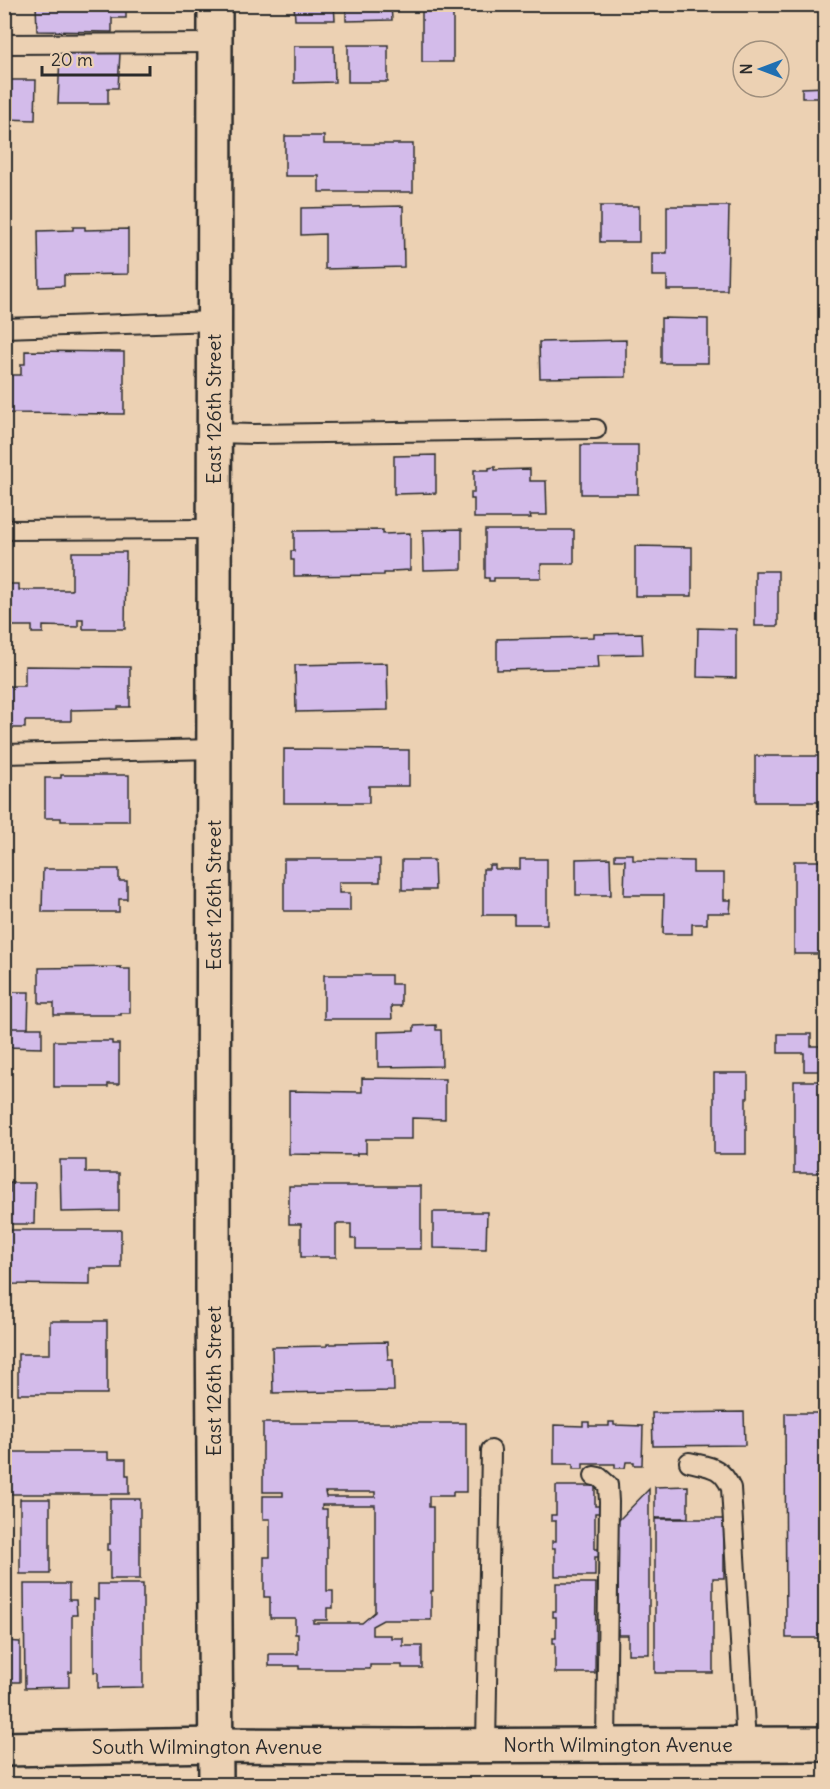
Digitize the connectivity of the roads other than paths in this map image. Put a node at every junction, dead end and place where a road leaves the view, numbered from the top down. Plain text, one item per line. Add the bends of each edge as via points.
1 (215, 4) edge
2 (214, 43) junction
3 (4, 44) edge
4 (214, 321) junction
5 (4, 328) edge
6 (596, 429) dead end
7 (214, 433) junction
8 (214, 529) junction
9 (4, 530) edge
10 (214, 749) junction
11 (4, 754) edge
12 (491, 1450) dead end
13 (689, 1462) dead end
14 (594, 1476) dead end
15 (746, 1744) junction
16 (825, 1744) edge
17 (216, 1745) junction
18 (606, 1745) junction
19 (410, 1746) joint
20 (486, 1746) junction
21 (4, 1749) edge
22 (216, 1785) edge

1 - 2 street, East 126th Street
2 - 3 lane
2 - 4 street, East 126th Street
4 - 5 lane
4 - 7 street, East 126th Street
6 - 7 lane
7 - 8 street, East 126th Street
8 - 9 lane
8 - 10 street, East 126th Street
10 - 11 lane
10 - 17 street, East 126th Street
12 - 20 lane
13 - 15 lane via 717,1468 731,1488
14 - 18 lane via 608,1485 609,1503
15 - 16 street, North Wilmington Avenue
15 - 18 street, North Wilmington Avenue
17 - 19 street, South Wilmington Avenue
17 - 21 street, South Wilmington Avenue
17 - 22 street, East 126th Street
18 - 20 street, North Wilmington Avenue
19 - 20 street, North Wilmington Avenue

